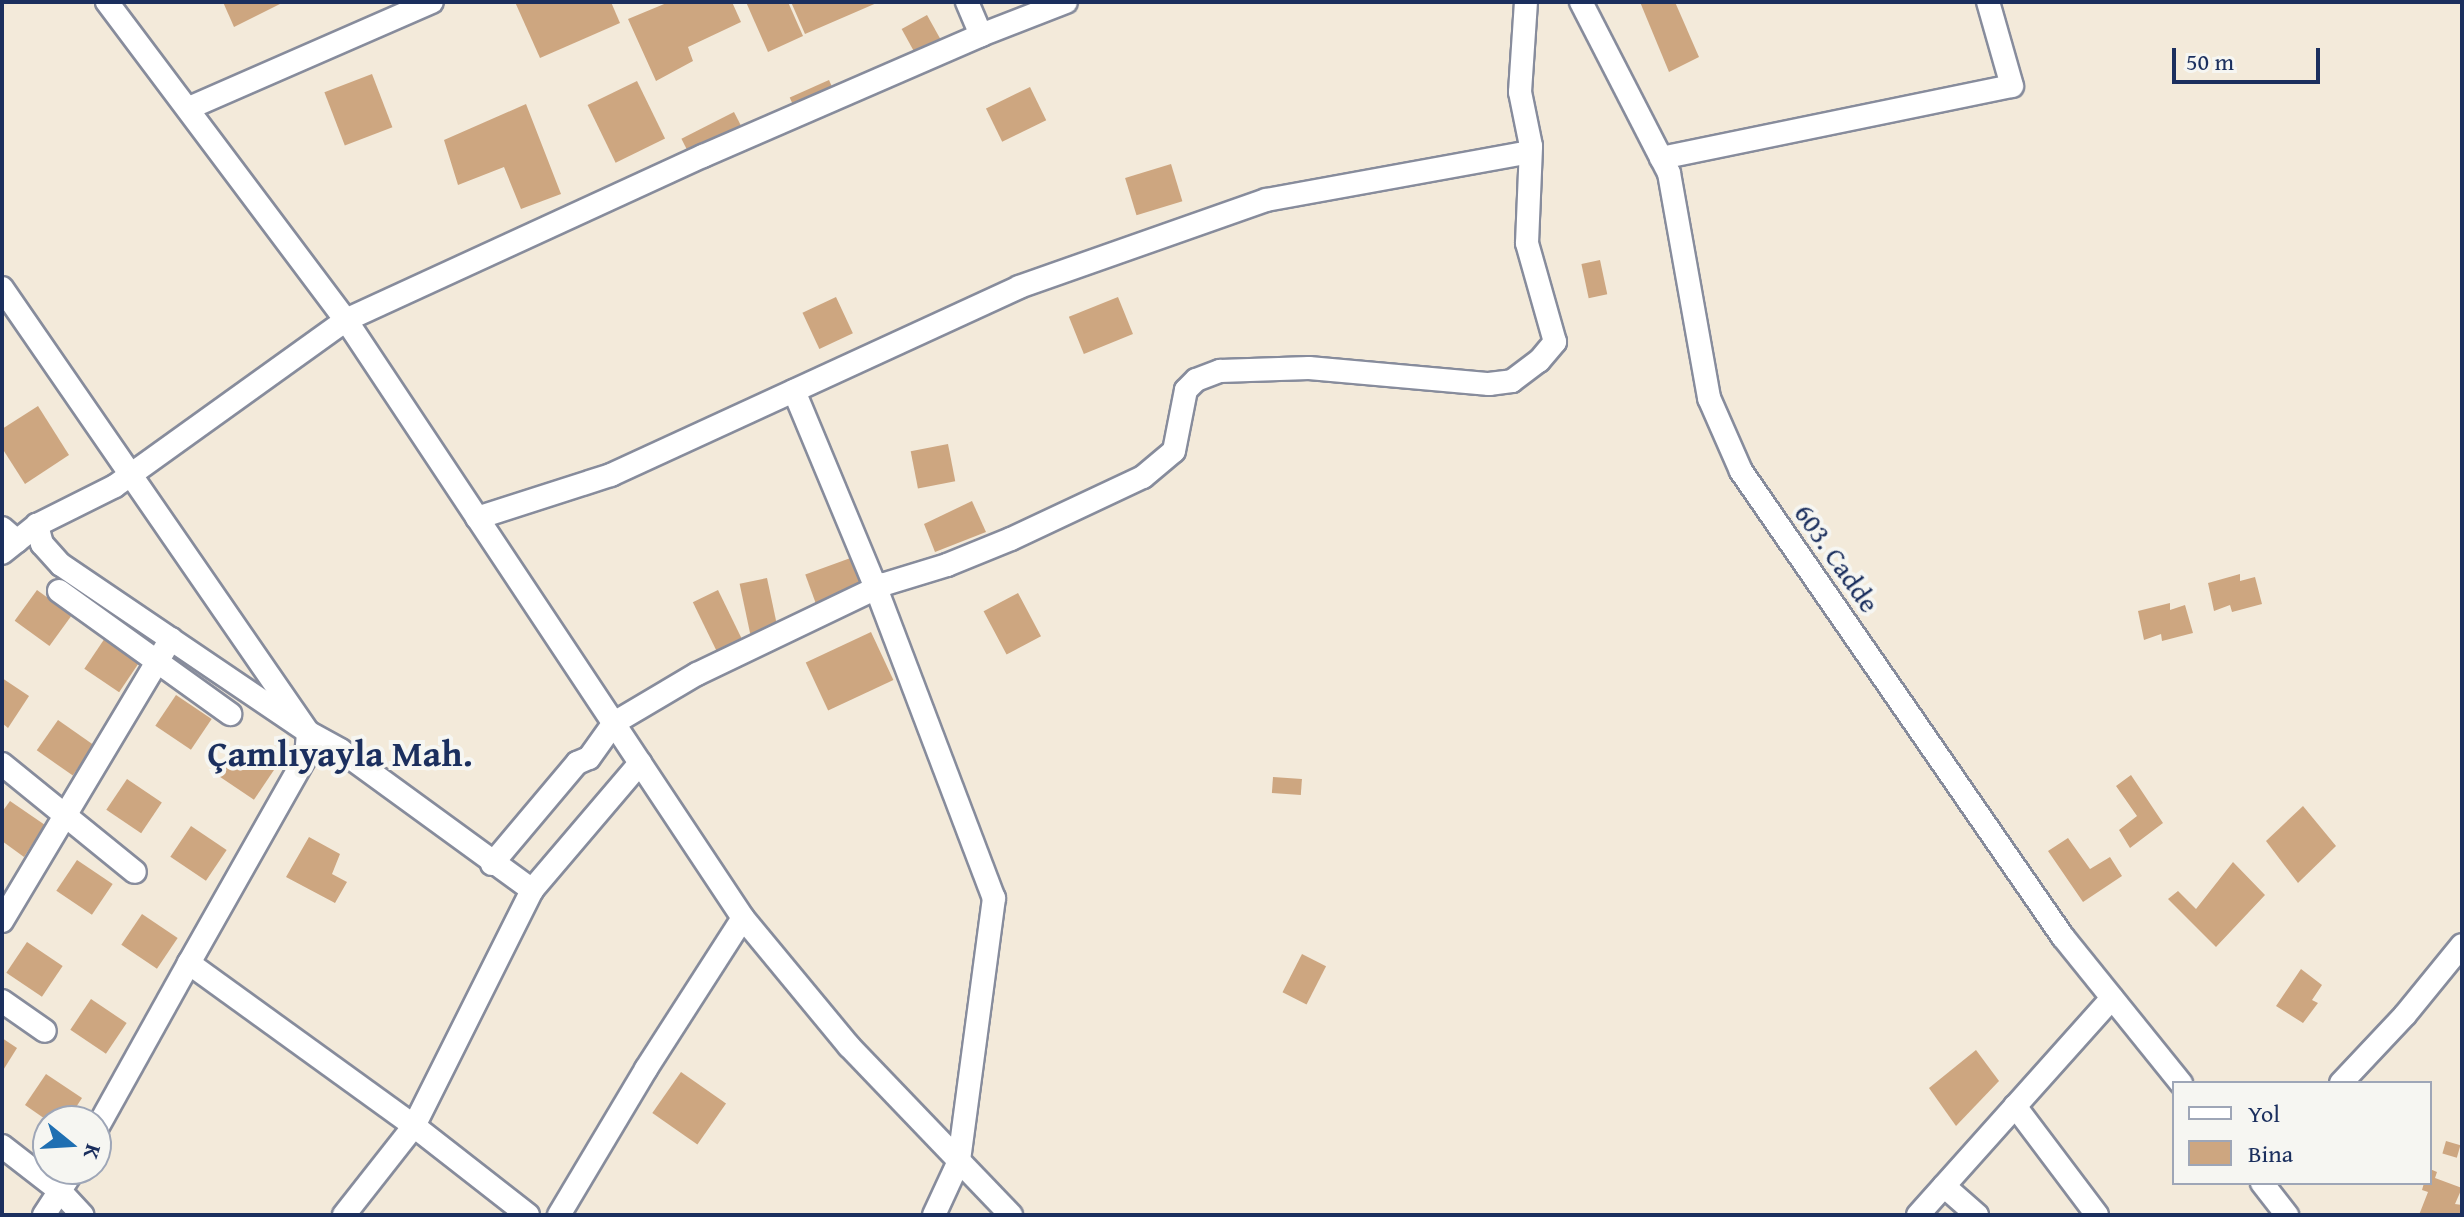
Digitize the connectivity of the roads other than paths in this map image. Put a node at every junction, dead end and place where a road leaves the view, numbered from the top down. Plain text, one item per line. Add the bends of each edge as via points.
1 (107, 2) edge
2 (432, 2) edge
3 (967, 2) edge
4 (1066, 2) edge
5 (1526, 2) edge
6 (1581, 2) edge
7 (1988, 2) edge
8 (981, 35) junction
9 (189, 108) junction
10 (1530, 152) junction
11 (1661, 158) junction
12 (2, 288) edge
13 (346, 320) junction
14 (794, 391) junction
15 (132, 474) junction
16 (477, 518) junction
17 (37, 525) junction
18 (7, 541) edge
19 (876, 588) junction
20 (59, 591) dead end
21 (171, 639) junction
22 (158, 661) junction
23 (230, 714) dead end
24 (614, 723) junction
25 (308, 732) junction
26 (640, 763) junction
27 (2, 764) edge
28 (65, 815) junction
29 (492, 864) junction
30 (135, 872) dead end
31 (532, 890) junction
32 (743, 918) junction
33 (2, 921) edge
34 (2462, 945) edge
35 (189, 963) junction
36 (2112, 998) junction
37 (2, 1001) edge
38 (45, 1031) dead end
39 (2179, 1081) edge
40 (2343, 1081) edge
41 (110, 1105) edge
42 (2015, 1106) junction
43 (414, 1126) junction
44 (2, 1146) edge
45 (959, 1161) junction
46 (64, 1185) edge
47 (2264, 1185) edge
48 (1944, 1186) junction
49 (60, 1191) junction
50 (44, 1215) edge
51 (82, 1215) edge
52 (344, 1215) edge
53 (528, 1215) edge
54 (559, 1215) edge
55 (934, 1215) edge
56 (1011, 1215) edge
57 (1918, 1215) edge
58 (1977, 1215) edge
59 (2097, 1215) edge
60 (2287, 1215) edge

1 - 9 street
2 - 9 street
3 - 8 street
4 - 8 street
5 - 10 street via 1520,92
6 - 11 street, 603. Cadde
7 - 11 street via 2012,86
8 - 13 street
9 - 13 street
10 - 14 street via 1266,200 1019,287
10 - 19 street via 1527,243 1555,342 1512,381 1489,384 1309,368 1220,371 1186,390 1174,451 1143,477 1011,539
11 - 36 street, 603. Cadde via 1669,173 1709,398 1741,471 2063,937
12 - 15 street
13 - 15 street
13 - 16 street
14 - 16 street via 611,475
14 - 19 street
15 - 17 street
15 - 25 street
16 - 24 street
17 - 18 street
17 - 21 street via 42,544 61,565
19 - 24 street via 697,674
19 - 45 street via 994,898
20 - 22 street
21 - 22 street
21 - 25 street
22 - 23 street
22 - 28 street
24 - 26 street
24 - 29 street
25 - 29 street via 340,750
25 - 35 street via 306,756
26 - 31 street
26 - 32 street
27 - 28 street
28 - 30 street
28 - 33 street
29 - 31 street
31 - 43 street
32 - 45 street via 849,1046
32 - 54 street
34 - 40 street
35 - 41 street
35 - 43 street
36 - 39 street, 603. Cadde
36 - 42 street
37 - 38 street
42 - 48 street
42 - 59 street
43 - 52 street
43 - 53 street
44 - 49 street
45 - 55 street
45 - 56 street
46 - 49 street
47 - 60 street
48 - 57 street
48 - 58 street
49 - 50 street
49 - 51 street

